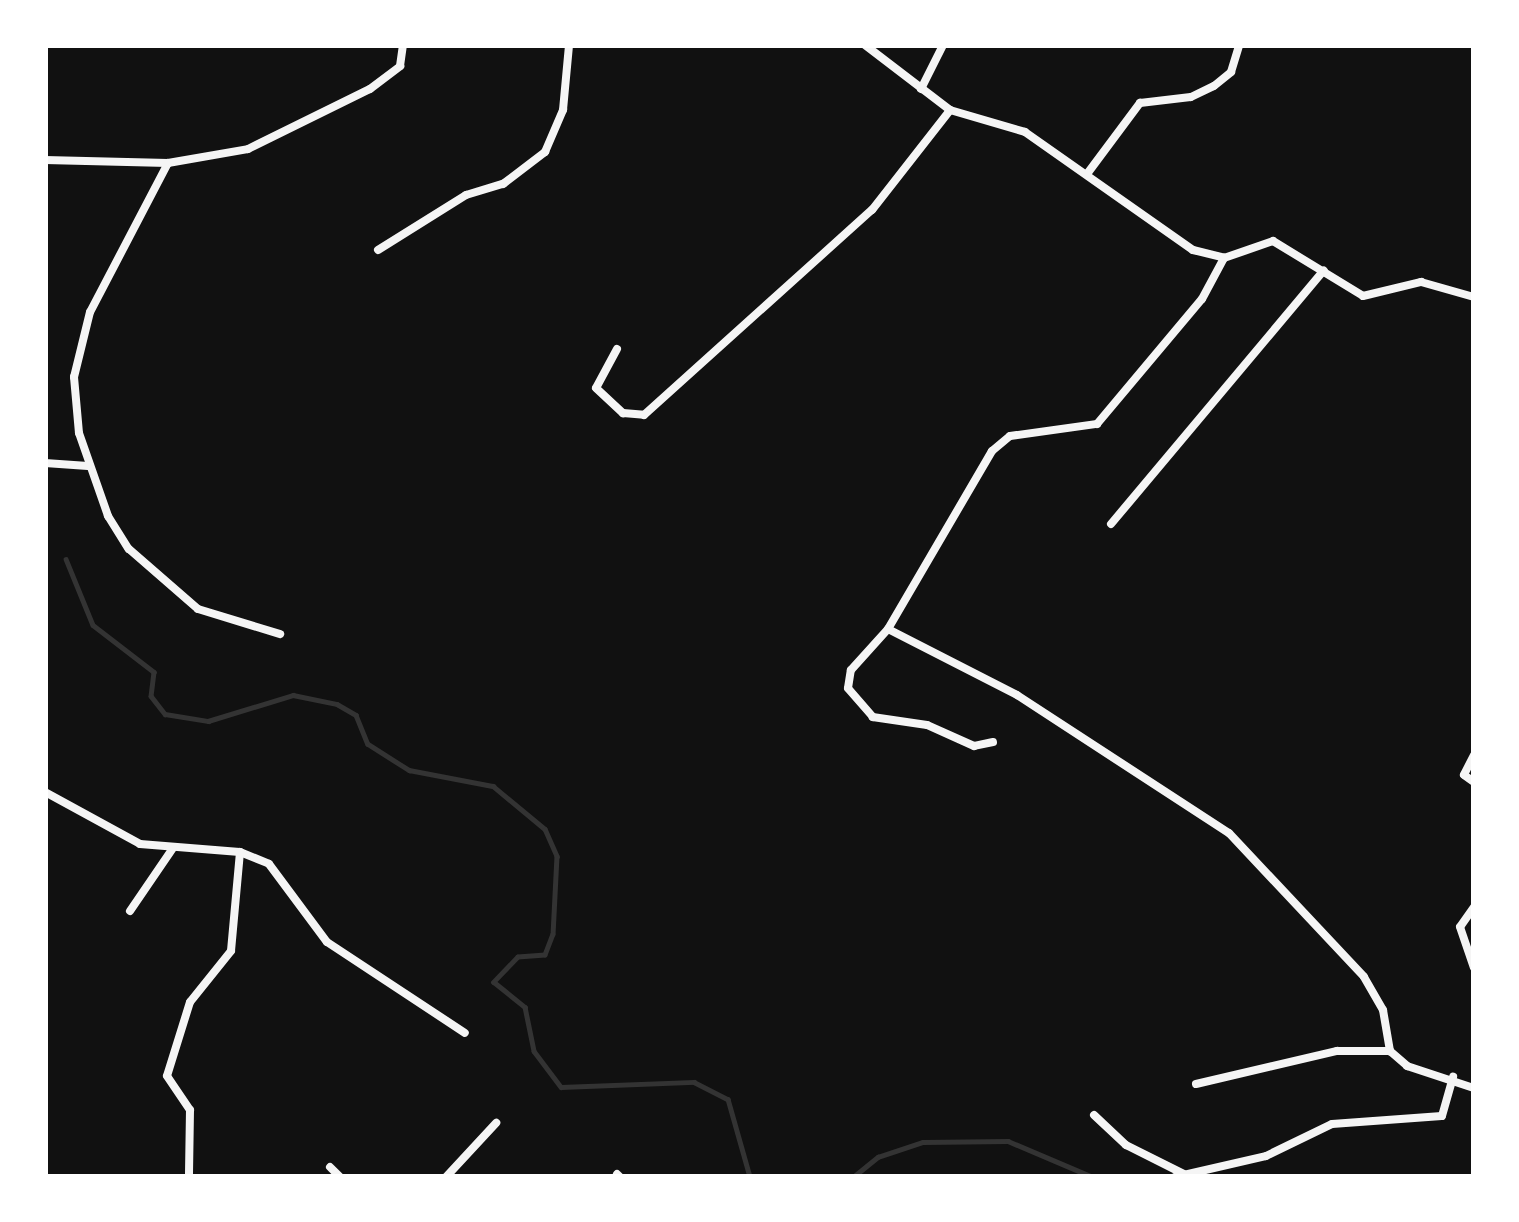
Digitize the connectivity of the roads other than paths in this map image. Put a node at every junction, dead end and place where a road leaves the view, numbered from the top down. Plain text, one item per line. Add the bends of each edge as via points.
1 (403, 45) edge
2 (569, 45) edge
3 (866, 45) edge
4 (943, 45) edge
5 (1239, 45) edge
6 (921, 88) junction
7 (950, 110) junction
8 (46, 161) edge
9 (167, 163) junction
10 (1088, 174) junction
11 (378, 250) dead end
12 (1224, 258) junction
13 (1324, 270) junction
14 (1474, 297) edge
15 (617, 350) dead end
16 (45, 463) edge
17 (88, 466) junction
18 (1111, 524) dead end
19 (888, 629) junction
20 (280, 634) dead end
21 (993, 742) dead end
22 (1474, 755) edge
23 (1474, 782) edge
24 (45, 791) edge
25 (172, 848) junction
26 (240, 851) junction
27 (1474, 907) edge
28 (130, 910) dead end
29 (1474, 968) edge
30 (465, 1034) dead end
31 (1390, 1052) junction
32 (1453, 1077) junction
33 (1196, 1084) dead end
34 (1474, 1088) edge
35 (1094, 1115) dead end
36 (496, 1123) dead end
37 (330, 1166) dead end
38 (1180, 1176) edge
39 (189, 1177) edge
40 (340, 1177) edge
41 (446, 1177) edge

1 - 9 street via 400,65 384,80 318,118 248,149
2 - 11 street via 563,110 545,152 503,184 466,195
3 - 6 street
4 - 6 street
5 - 10 street via 1231,72 1214,86 1140,103
6 - 7 street
7 - 10 street via 1025,132
7 - 15 street via 872,210 644,415 623,413 596,388
8 - 9 street
9 - 17 street via 111,262 80,344 74,404
10 - 12 street via 1164,234
12 - 13 street via 1273,242
12 - 19 street via 1189,316 1097,424 1010,436 992,451
13 - 14 street via 1363,296 1421,282
13 - 18 street
16 - 17 street
17 - 20 street via 118,535 161,581 221,619
19 - 21 street via 848,679 873,716 927,725 974,746
19 - 31 street via 1017,695 1228,833 1364,976 1383,1010
22 - 23 street via 1464,776
24 - 25 street via 118,835
25 - 26 street
25 - 28 street
26 - 30 street via 268,864 327,942
26 - 39 street via 231,951 190,1002 167,1076 190,1110
27 - 29 street via 1460,927
31 - 32 street via 1407,1066
31 - 33 street via 1337,1051
32 - 34 street
32 - 38 street via 1442,1116 1332,1124 1266,1156
35 - 38 street
36 - 41 street
37 - 40 street

